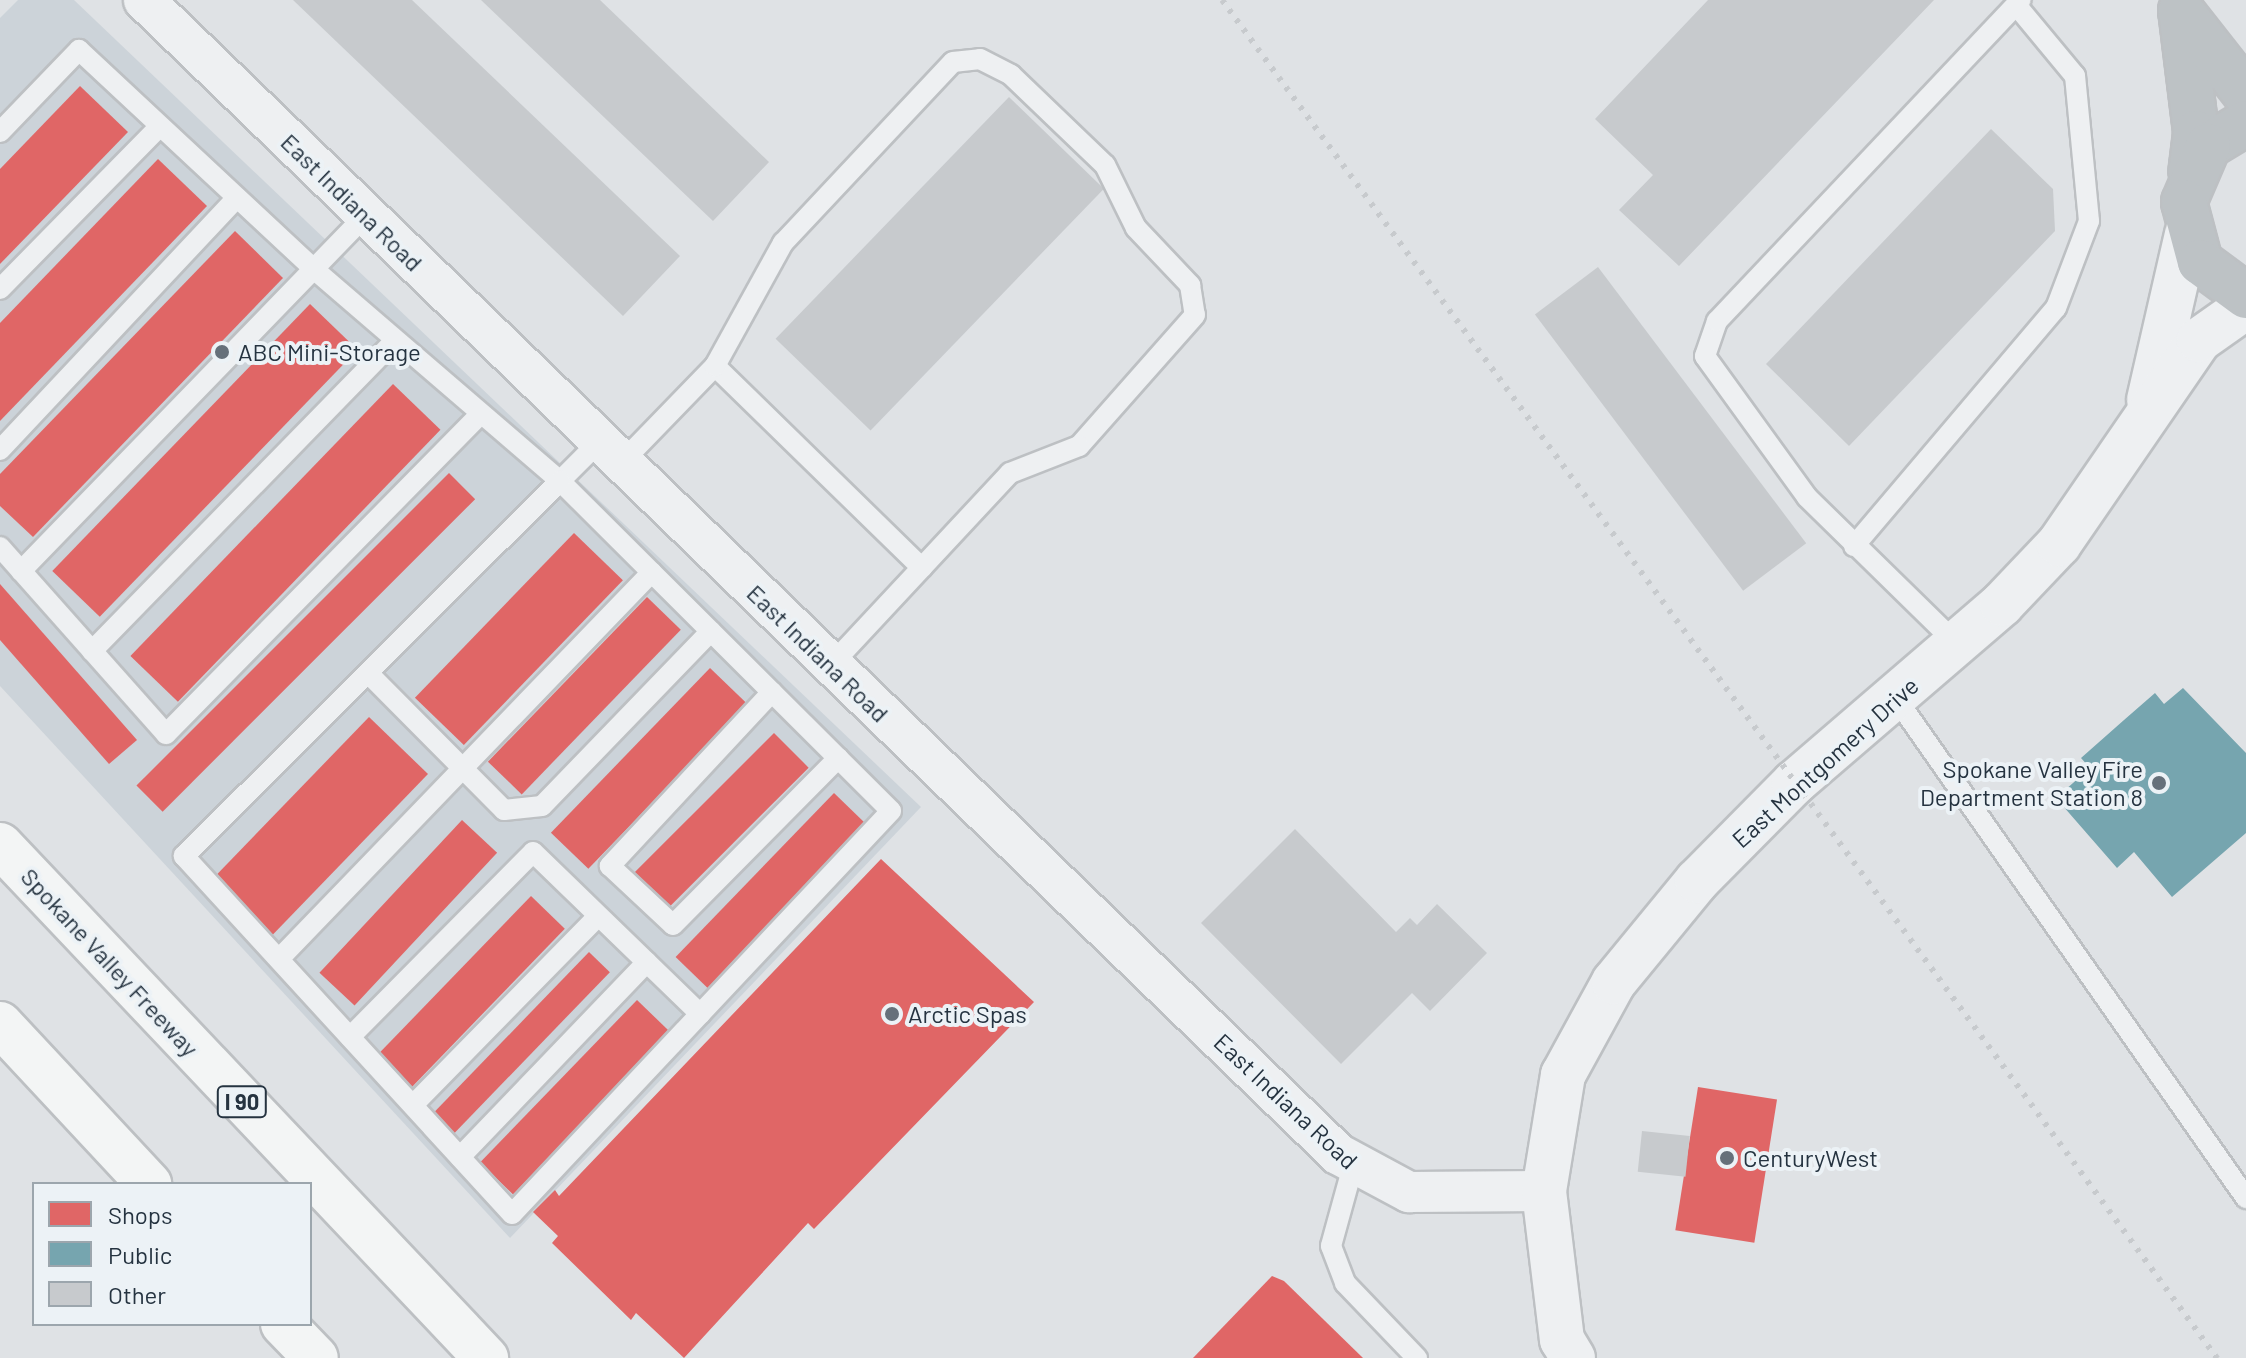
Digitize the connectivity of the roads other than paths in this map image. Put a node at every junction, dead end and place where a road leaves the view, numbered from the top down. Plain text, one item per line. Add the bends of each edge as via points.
1 (144, 0) edge
2 (2018, 3) edge
3 (2179, 5) edge
4 (2246, 94) edge
5 (2246, 123) edge
6 (159, 127) junction
7 (0, 132) edge
8 (2191, 172) junction
9 (237, 198) junction
10 (366, 215) junction
11 (2187, 234) junction
12 (316, 271) junction
13 (0, 289) edge
14 (2246, 296) edge
15 (2246, 307) edge
16 (395, 340) junction
17 (715, 366) junction
18 (2148, 411) junction
19 (480, 415) junction
20 (0, 450) edge
21 (611, 452) junction
22 (560, 481) junction
23 (1854, 546) junction
24 (0, 547) edge
25 (922, 568) junction
26 (21, 571) junction
27 (652, 572) junction
28 (711, 631) junction
29 (1957, 644) junction
30 (92, 651) junction
31 (831, 665) junction
32 (368, 673) junction
33 (772, 692) junction
34 (1895, 697) junction
35 (838, 758) junction
36 (462, 770) junction
37 (0, 845) edge
38 (598, 916) junction
39 (279, 959) junction
40 (647, 962) junction
41 (700, 1014) junction
42 (0, 1024) edge
43 (350, 1037) junction
44 (413, 1105) junction
45 (460, 1157) junction
46 (1353, 1166) junction
47 (147, 1182) edge
48 (1544, 1191) junction
49 (2246, 1198) edge
50 (285, 1326) edge
51 (316, 1358) edge
52 (486, 1358) edge
53 (1417, 1358) edge
54 (1573, 1358) edge

1 - 10 street, East Indiana Road
2 - 23 lane via 2075,76 2089,221 2056,308
2 - 23 lane via 1717,321 1705,356 1807,497
3 - 4 main road
3 - 8 main road via 2196,133
5 - 8 main road via 2208,146
6 - 7 lane via 79,50
6 - 9 lane
6 - 13 lane
8 - 11 main road
9 - 12 lane
9 - 20 lane
10 - 12 lane
10 - 21 street, East Indiana Road
11 - 14 main road via 2200,262
11 - 18 street, East Montgomery Drive
12 - 16 lane
12 - 26 lane
15 - 18 street, East Montgomery Drive via 2210,328
16 - 19 lane
16 - 30 lane
17 - 21 lane
17 - 25 lane
17 - 25 lane via 783,243 953,62 980,59 1011,75 1105,165 1136,228 1190,285 1195,315 1079,446 1010,473
18 - 29 street, East Montgomery Drive via 2084,518
19 - 22 lane
19 - 30 lane via 166,734
21 - 22 lane
21 - 31 street, East Indiana Road
22 - 27 lane
22 - 32 lane
23 - 29 lane
24 - 26 lane
25 - 31 lane
26 - 30 lane
27 - 28 lane
27 - 36 lane
28 - 33 lane
28 - 36 lane via 542,806 504,810
29 - 34 street, East Montgomery Drive
31 - 46 street, East Indiana Road
32 - 36 lane
32 - 39 lane via 184,856
33 - 35 lane
33 - 35 lane via 610,866 673,925
34 - 48 street, East Montgomery Drive via 1697,881 1614,982 1563,1075
34 - 49 lane
35 - 41 lane via 891,811
36 - 39 lane
37 - 52 highway, Spokane Valley Freeway / I 90
38 - 40 lane
38 - 43 lane via 533,852
38 - 44 lane
39 - 43 lane
40 - 41 lane
40 - 45 lane
41 - 45 lane via 512,1214
42 - 47 highway
43 - 44 lane
44 - 45 lane
46 - 48 street, East Indiana Road via 1422,1193
46 - 53 lane via 1331,1246 1345,1283
48 - 54 street, East Montgomery Drive via 1562,1340
50 - 51 highway

